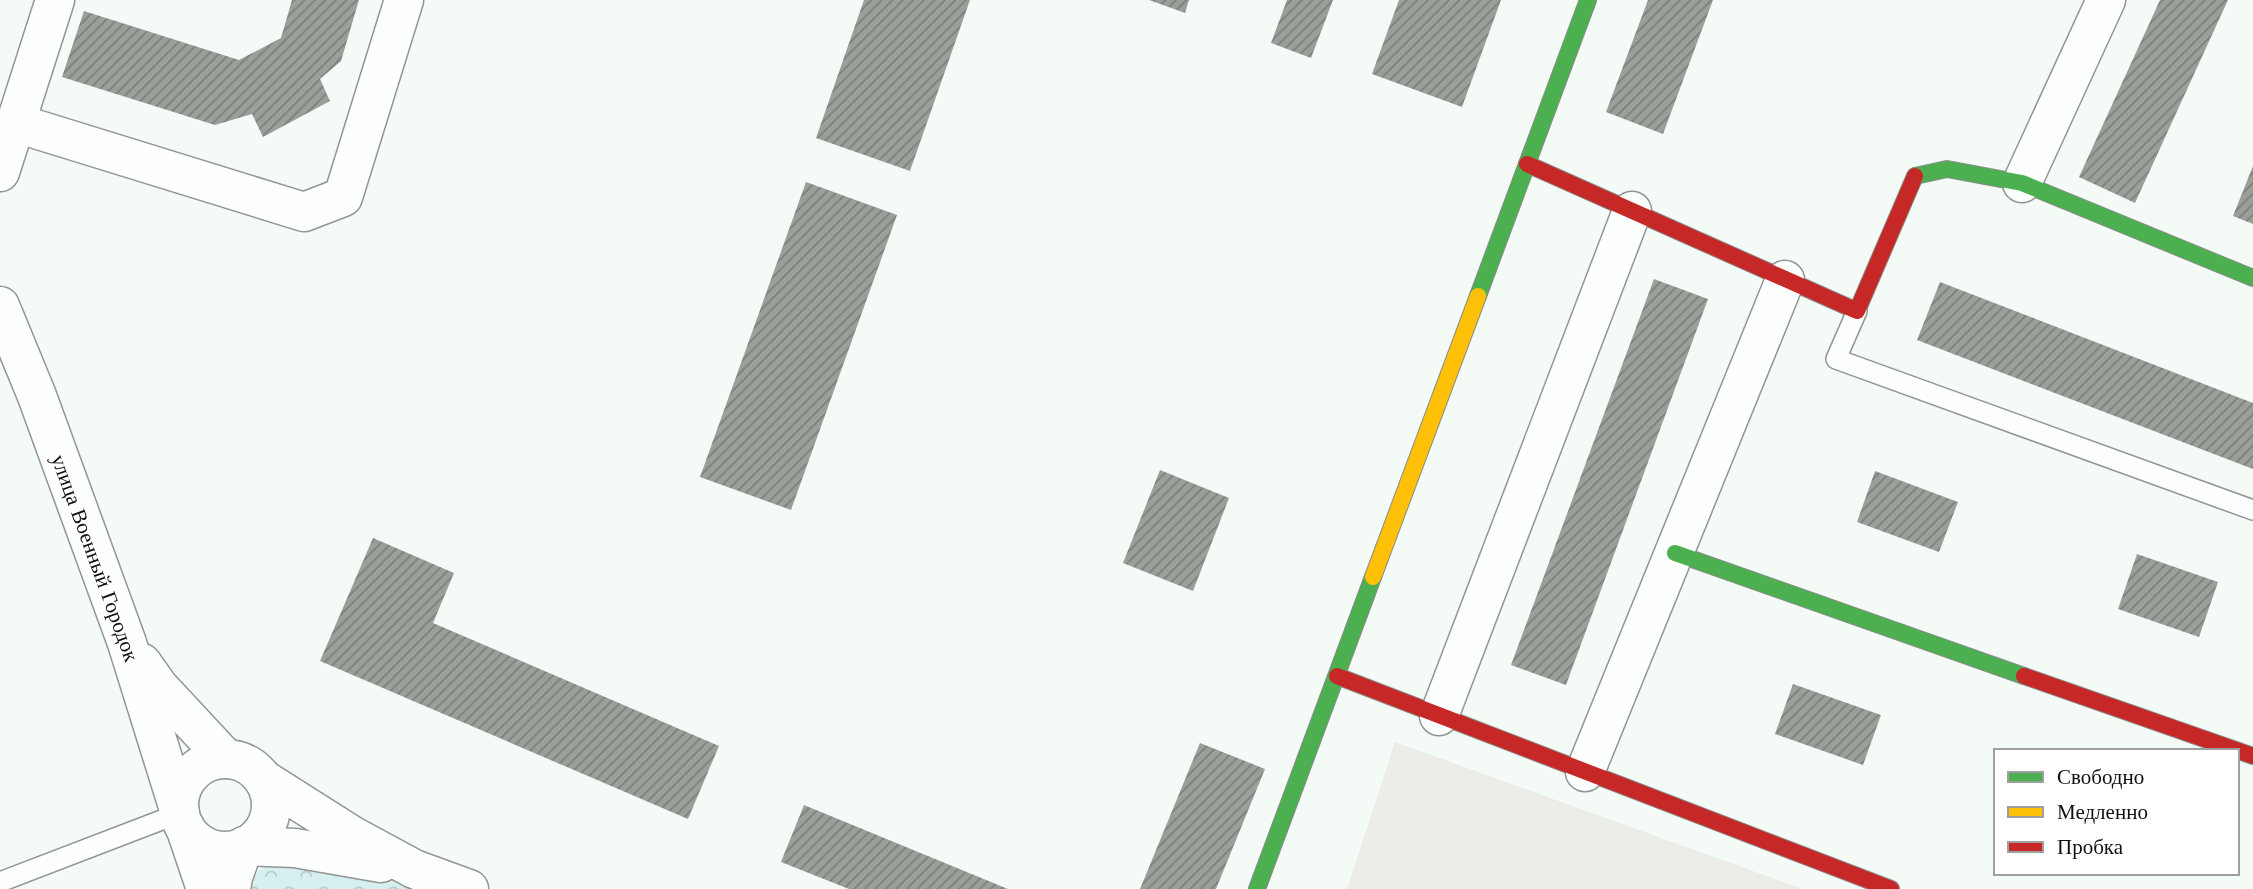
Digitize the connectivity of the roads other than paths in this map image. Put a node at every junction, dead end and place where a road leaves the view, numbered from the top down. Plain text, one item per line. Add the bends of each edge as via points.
1 (55, 0) edge
2 (404, 0) edge
3 (1588, 0) edge
4 (2106, 0) edge
5 (16, 123) junction
6 (1527, 164) junction
7 (0, 172) edge
8 (2022, 183) junction
9 (1632, 211) junction
10 (2253, 278) edge
11 (1785, 280) junction
12 (0, 306) edge
13 (1857, 311) junction
14 (2253, 510) edge
15 (1675, 553) junction
16 (127, 643) junction
17 (1337, 676) junction
18 (1439, 716) junction
19 (2233, 749) edge
20 (226, 759) junction
21 (1585, 772) junction
22 (263, 779) junction
23 (183, 820) junction
24 (244, 846) junction
25 (414, 869) junction
26 (0, 882) edge
27 (206, 889) edge
28 (231, 889) edge
29 (469, 889) edge
30 (1257, 889) edge
31 (1891, 889) edge

1 - 5 street
2 - 5 street via 343,197 304,212
3 - 6 street
4 - 8 street
5 - 7 street
6 - 9 street
6 - 17 street
8 - 10 street
8 - 13 street via 1947,169 1915,176
9 - 11 street
9 - 18 street
11 - 13 street
11 - 15 street
12 - 16 street, улица Военный Городок
13 - 14 lane via 1836,359
15 - 19 street
15 - 21 street
16 - 20 street via 159,688
16 - 23 street, улица Военный Городок
17 - 18 street
17 - 30 street
18 - 21 street
20 - 22 street via 247,764
20 - 23 street via 204,764 187,778 180,799
21 - 31 street
22 - 24 street via 270,794 269,817 257,837
22 - 25 street
23 - 24 street via 195,839 208,847 229,850
23 - 26 lane
23 - 27 street, улица Военный Городок
24 - 25 street via 295,848
24 - 28 street
25 - 29 street

